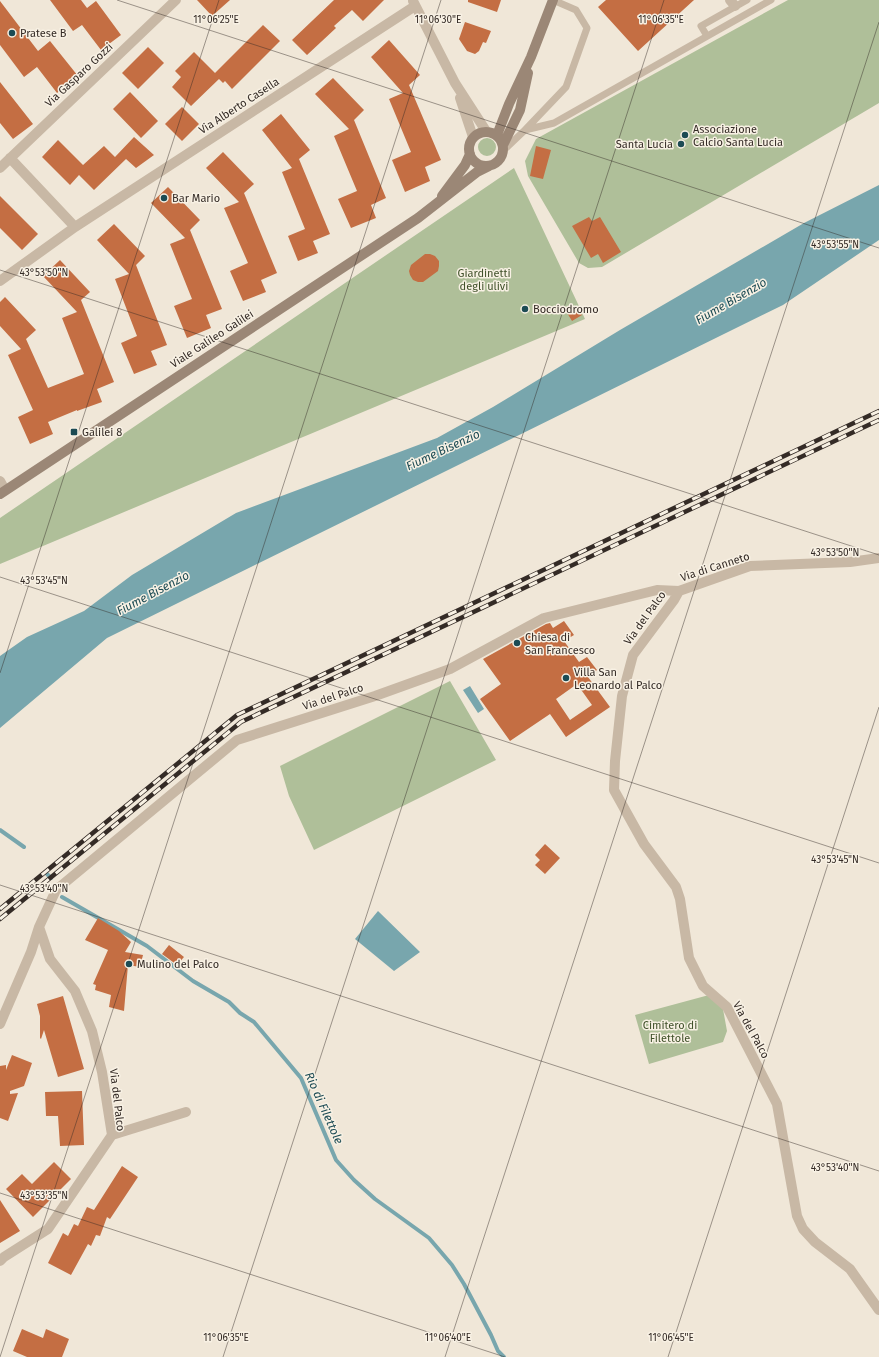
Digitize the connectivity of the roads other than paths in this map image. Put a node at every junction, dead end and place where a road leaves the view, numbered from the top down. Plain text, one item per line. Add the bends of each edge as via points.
1 (176, 0) edge
2 (553, 0) edge
3 (746, 0) edge
4 (771, 0) edge
5 (414, 3) edge
6 (733, 3) edge
7 (707, 36) junction
8 (531, 57) junction
9 (455, 83) junction
10 (525, 130) junction
11 (486, 131) junction
12 (497, 135) junction
13 (473, 137) junction
14 (503, 148) junction
15 (470, 154) junction
16 (10, 158) junction
17 (489, 166) junction
18 (0, 168) edge
19 (436, 204) junction
20 (75, 227) junction
21 (0, 281) edge
22 (0, 481) edge
23 (3, 492) edge
24 (879, 558) edge
25 (679, 591) junction
26 (39, 927) junction
27 (31, 952) junction
28 (50, 959) junction
29 (0, 1024) edge
30 (186, 1112) dead end
31 (112, 1135) junction
32 (0, 1261) edge
33 (879, 1310) edge

1 - 16 street, Via Gasparo Gozzi
2 - 8 main road, Viale Galileo Galilei
2 - 10 lane via 576,10 587,28 566,87
3 - 6 lane
4 - 7 lane
5 - 9 street
5 - 20 street, Via Alberto Casella
6 - 7 lane via 701,26
7 - 10 lane via 554,123
8 - 12 main road, Viale Galileo Galilei
8 - 14 main road, Viale Galileo Galilei via 520,110
9 - 11 street
9 - 13 street
10 - 14 lane
11 - 12 main road
11 - 13 main road
12 - 14 main road
13 - 15 main road, Viale Galileo Galilei via 469,148
14 - 17 main road, Viale Galileo Galilei via 502,156
15 - 17 main road via 479,164
15 - 19 main road, Viale Galileo Galilei via 465,165
16 - 18 street, Via Gasparo Gozzi
16 - 20 street
17 - 19 main road, Viale Galileo Galilei via 477,172
19 - 23 main road, Viale Galileo Galilei
20 - 21 street, Via Alberto Casella
22 - 23 street
24 - 25 street, Via di Canneto via 850,562 750,566
25 - 26 street, Via del Palco via 657,590 544,618 450,669 237,740 56,890
25 - 33 street, Via del Palco via 633,655 622,696 614,790 644,844 676,886 689,958 703,986 727,1007 777,1104 797,1216 803,1229 815,1242 850,1269
26 - 27 street
26 - 28 street, Via del Palco
27 - 28 street
27 - 29 street
28 - 31 street, Via del Palco via 75,990 92,1031 102,1072
30 - 31 street
31 - 32 street, Via del Palco via 48,1229

